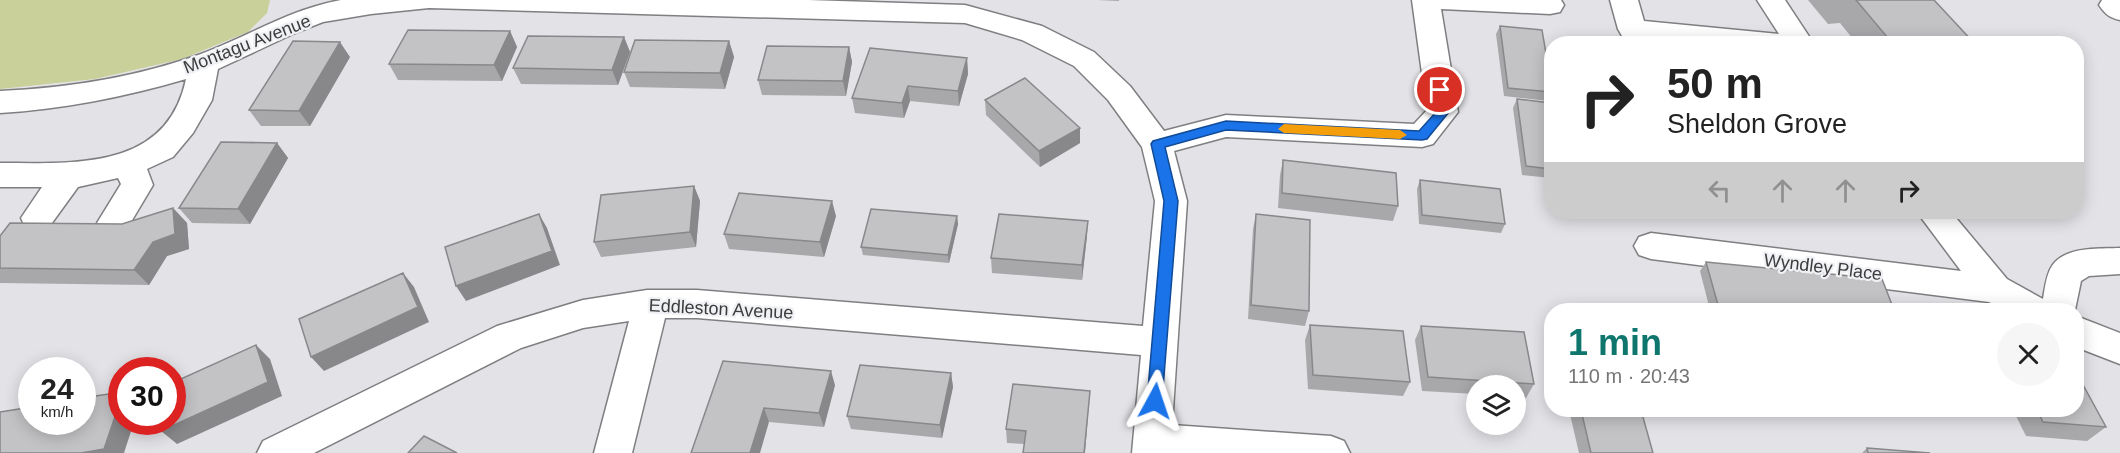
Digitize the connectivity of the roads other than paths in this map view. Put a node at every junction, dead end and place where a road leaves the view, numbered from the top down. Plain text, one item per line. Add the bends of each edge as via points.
1 (424, 0) edge
2 (435, 0) edge
3 (1426, 0) edge
4 (1438, 0) edge
5 (1624, 0) edge
6 (1771, 0) edge
7 (1517, 2) edge
8 (838, 5) edge
9 (1550, 5) dead end
10 (285, 12) edge
11 (1702, 36) edge
12 (1795, 36) edge
13 (204, 64) junction
14 (0, 102) edge
15 (1157, 144) junction
16 (129, 164) junction
17 (0, 175) edge
18 (69, 175) junction
19 (37, 218) dead end
20 (1939, 219) edge
21 (113, 223) edge
22 (1651, 246) dead end
23 (2120, 261) edge
24 (1995, 289) junction
25 (2020, 303) edge
26 (2059, 303) edge
27 (647, 304) junction
28 (2084, 335) edge
29 (1160, 342) junction
30 (2120, 349) edge
31 (1151, 446) edge
32 (276, 453) edge
33 (613, 453) edge
34 (1331, 453) edge

1 - 10 street, Montagu Avenue
2 - 8 street
3 - 15 street via 1443,112 1422,136 1226,126
4 - 7 street
5 - 11 street via 1632,29
6 - 12 street
7 - 9 street
8 - 15 street via 965,14 1032,33 1084,60 1119,93
10 - 13 street, Montagu Avenue
13 - 14 street, Montagu Avenue via 57,98
13 - 16 street via 197,100 182,125 162,149
15 - 29 street via 1171,201
16 - 18 street
16 - 21 street via 137,185
17 - 18 street
18 - 19 street
20 - 24 street
22 - 24 street, Wyndley Place
23 - 26 street via 2083,263 2065,273
24 - 25 street
27 - 29 street, Eddleston Avenue via 697,304
27 - 32 street, Eddleston Avenue via 583,314 510,337
27 - 33 street via 647,323
28 - 30 street
29 - 31 street
31 - 34 street

